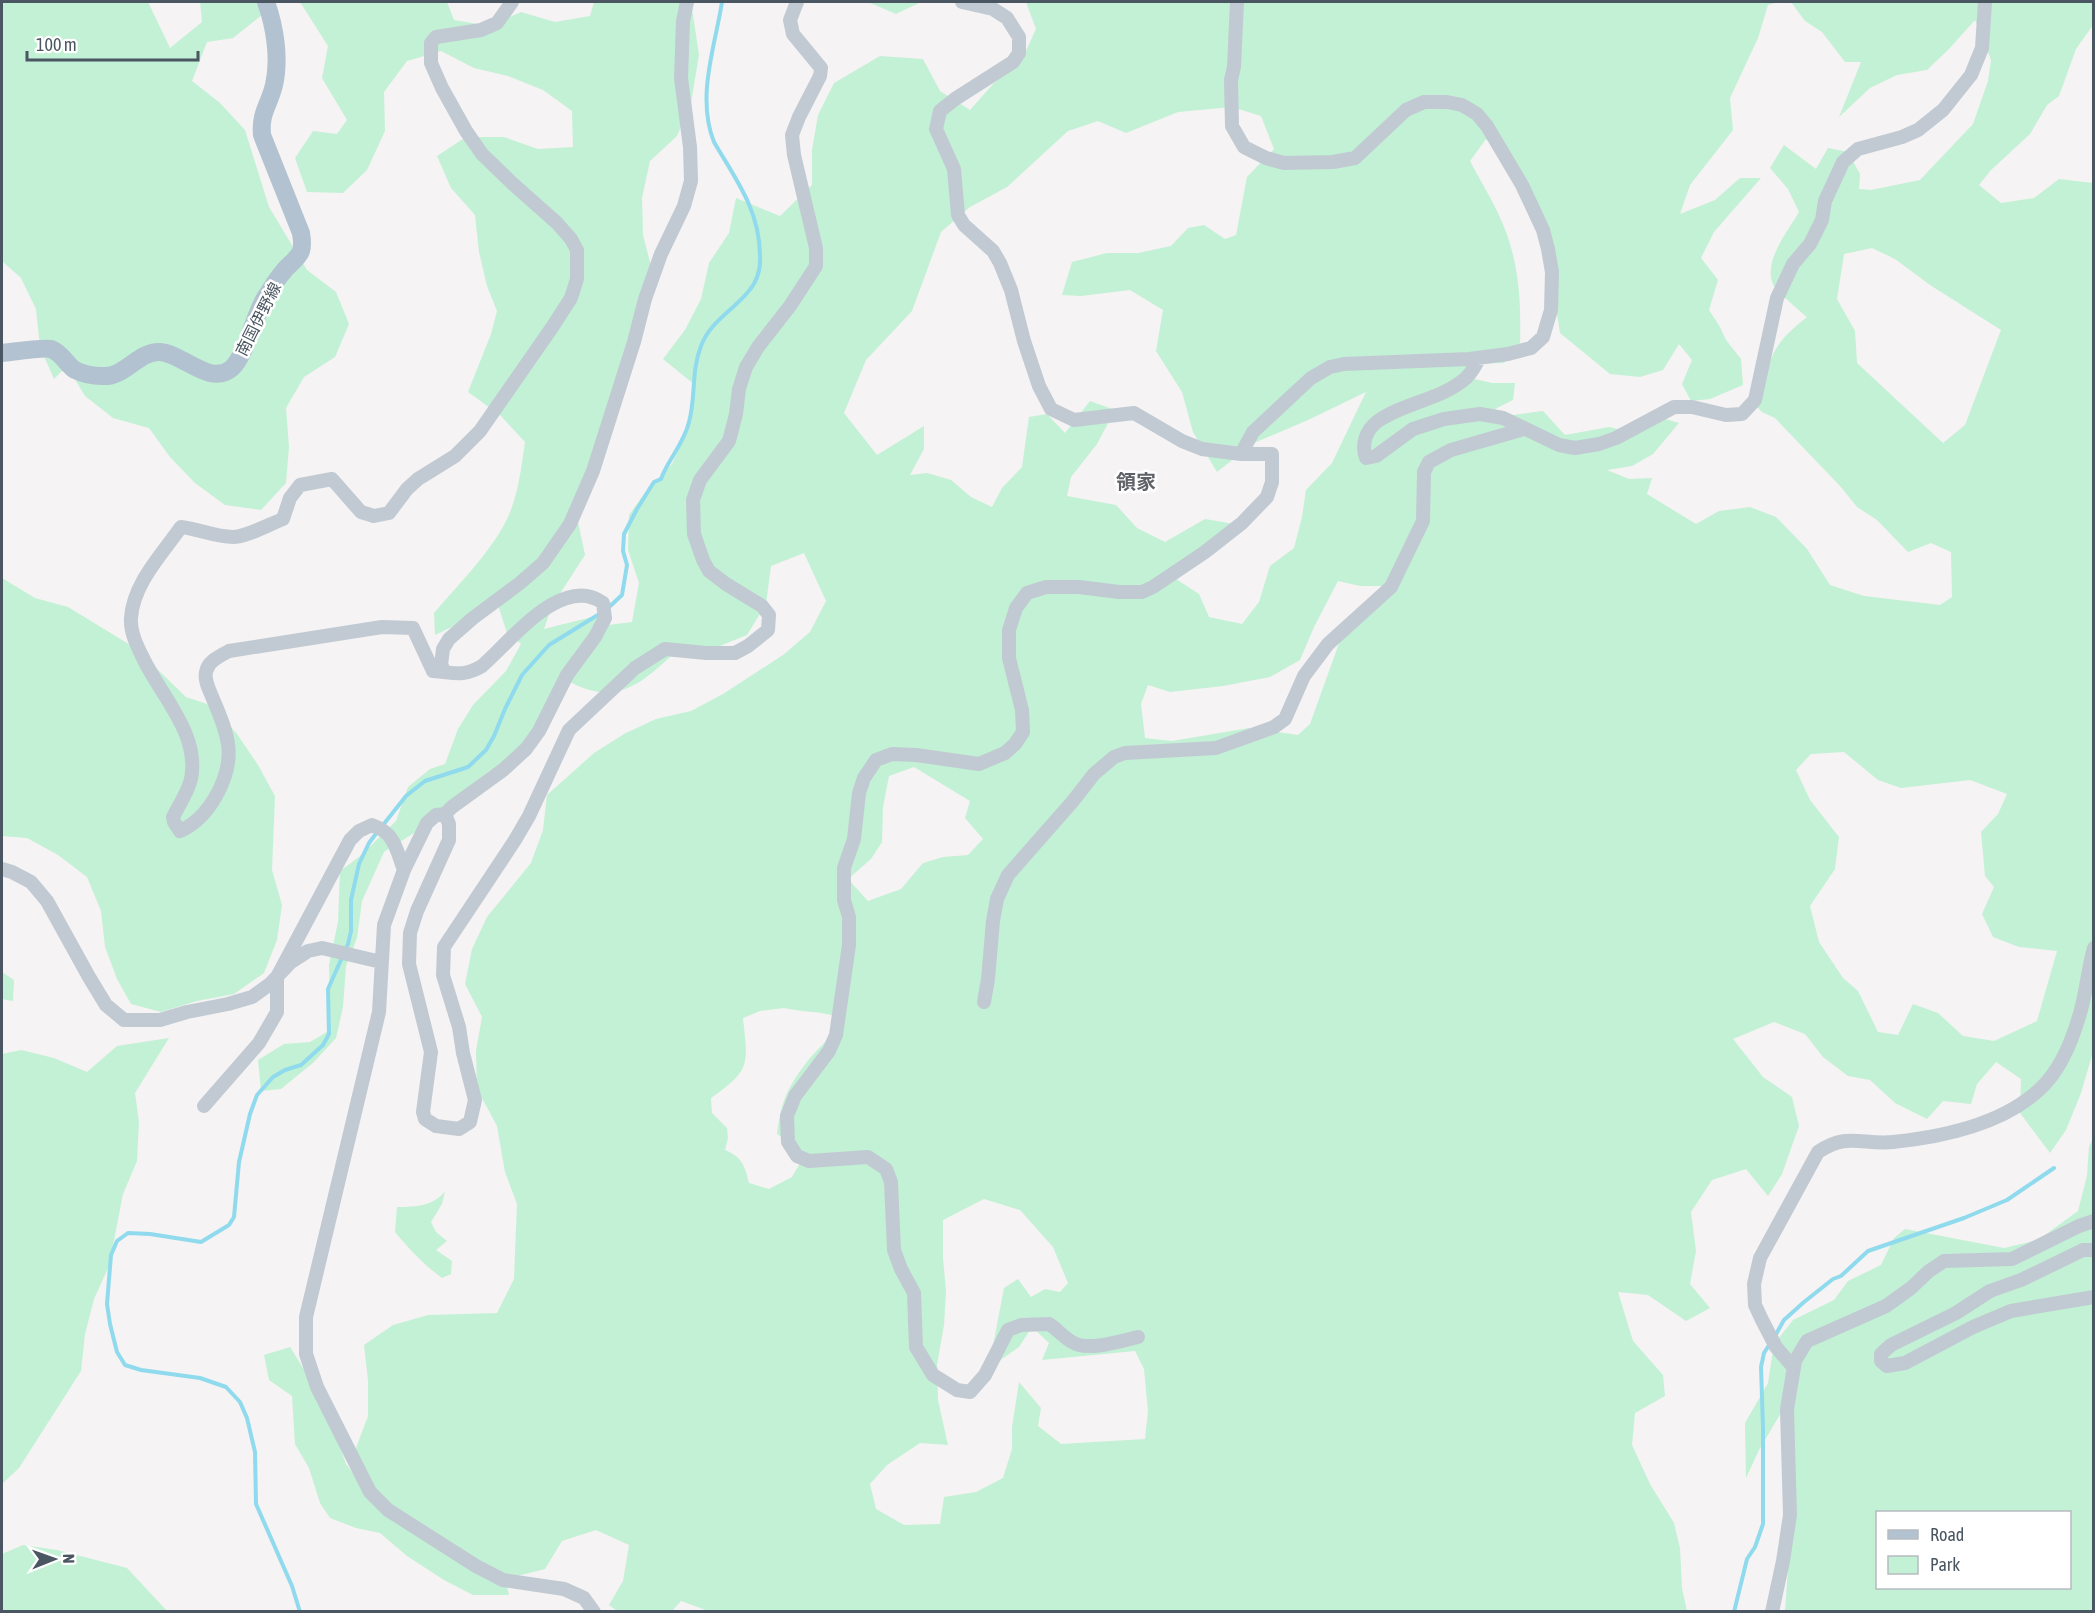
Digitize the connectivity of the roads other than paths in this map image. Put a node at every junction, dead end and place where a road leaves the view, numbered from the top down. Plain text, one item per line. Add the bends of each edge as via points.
1 (266, 2) edge
2 (512, 2) edge
3 (687, 2) edge
4 (796, 2) edge
5 (962, 2) edge
6 (1237, 2) edge
7 (1985, 2) edge
8 (2, 353) edge
9 (1479, 358) junction
10 (1524, 429) junction
11 (1241, 454) junction
12 (445, 672) junction
13 (445, 814) junction
14 (2, 869) edge
15 (404, 870) junction
16 (2094, 948) edge
17 (377, 962) junction
18 (277, 977) junction
19 (984, 1002) dead end
20 (204, 1106) dead end
21 (2094, 1221) edge
22 (2094, 1250) edge
23 (2094, 1297) edge
24 (1138, 1337) dead end
25 (1794, 1368) junction
26 (594, 1611) edge
27 (1772, 1611) edge

1 - 8 main road, 南国伊野線 via 276,44 274,85 261,122 262,135 302,243 301,253 262,303 232,368 220,374 205,371 158,352 118,374 105,376 74,370 51,349
2 - 12 street via 497,23 481,30 436,37 431,43 431,63 482,154 571,239 577,250 577,279 571,298 480,431 455,456 418,479 389,513 374,516 362,512 332,479 300,484 283,519 236,537 181,527 141,584 130,619 147,666 187,734 191,780 173,817 180,831 208,809 229,767 229,743 207,685 206,671 213,659 229,651 271,643 382,627 413,628 433,671
3 - 12 street via 682,21 681,78 691,181 645,299 593,471 570,524 543,563 449,639 441,665
4 - 13 street via 790,20 793,34 821,68 792,135 816,248 816,266 746,367 729,441 700,480 693,500 694,534 709,571 762,606 769,615 768,630 735,652 665,650 635,668 569,730 529,816 444,947 443,975 475,1100 470,1122 459,1130 436,1126 425,1119 432,1052 409,964 410,933 417,910 449,840
5 - 11 street via 993,9 1007,18 1019,37 1019,53 1013,62 940,111 936,129 954,169 958,215 1000,263 1039,386 1051,409 1074,420 1134,413 1202,449
6 - 9 street via 1232,126 1244,147 1266,158 1284,163 1355,158 1406,110 1424,102 1462,105 1487,126 1543,230 1552,281 1551,310 1543,337 1531,348
7 - 10 street via 1983,48 1971,75 1943,110 1918,130 1858,149 1843,162 1825,201 1822,220 1810,244 1793,264 1777,298 1755,400 1742,414 1674,407 1616,438 1575,448
9 - 10 street via 1466,378 1443,393 1378,422 1366,433 1366,458 1376,456 1413,429 1444,419 1480,414 1503,418
9 - 11 street via 1330,367 1311,378 1253,432
10 - 19 street via 1451,450 1429,462 1424,472 1423,521 1391,586 1328,644 1304,676 1285,719 1274,727 1216,748 1125,753 1094,774 1008,875 997,898
11 - 24 street via 1272,454 1272,482 1267,497 1242,523 1154,587 1142,592 1046,587 1027,593 1016,608 1009,630 1023,732 1010,749 979,764 892,754 876,760 859,793 854,839 843,868 849,945 836,1035 795,1096 787,1116 788,1142 797,1156 809,1161 868,1156 886,1169 891,1182 894,1250 914,1293 916,1347 933,1375 957,1390 970,1392 985,1375 1008,1330 1021,1324 1049,1324 1079,1346
12 - 13 street via 455,675 482,666 556,601 594,596 603,603 606,618 567,675 526,749
13 - 15 street via 436,815 428,823
14 - 18 street via 30,882 47,901 106,1005 124,1020 160,1020 228,1005 252,997
15 - 17 street via 384,925
15 - 18 street via 391,836 372,825 359,831 350,840
16 - 25 street via 2079,1019 2068,1046 2041,1088 2015,1108 1960,1131 1882,1143 1832,1142 1818,1152 1761,1258 1754,1284 1755,1305 1762,1320 1776,1347
17 - 18 street via 322,948 298,957
17 - 26 street via 380,1011 306,1317 306,1354 317,1387 370,1492 388,1510 503,1580 564,1589 584,1598
18 - 20 street via 277,1012 259,1043
21 - 25 street via 2012,1259 1944,1261 1886,1306 1807,1341
22 - 23 street via 2083,1250 1990,1291 1956,1313 1891,1345 1881,1354 1881,1361 1887,1366 1905,1363 2011,1311
25 - 27 street via 1787,1409 1790,1515

